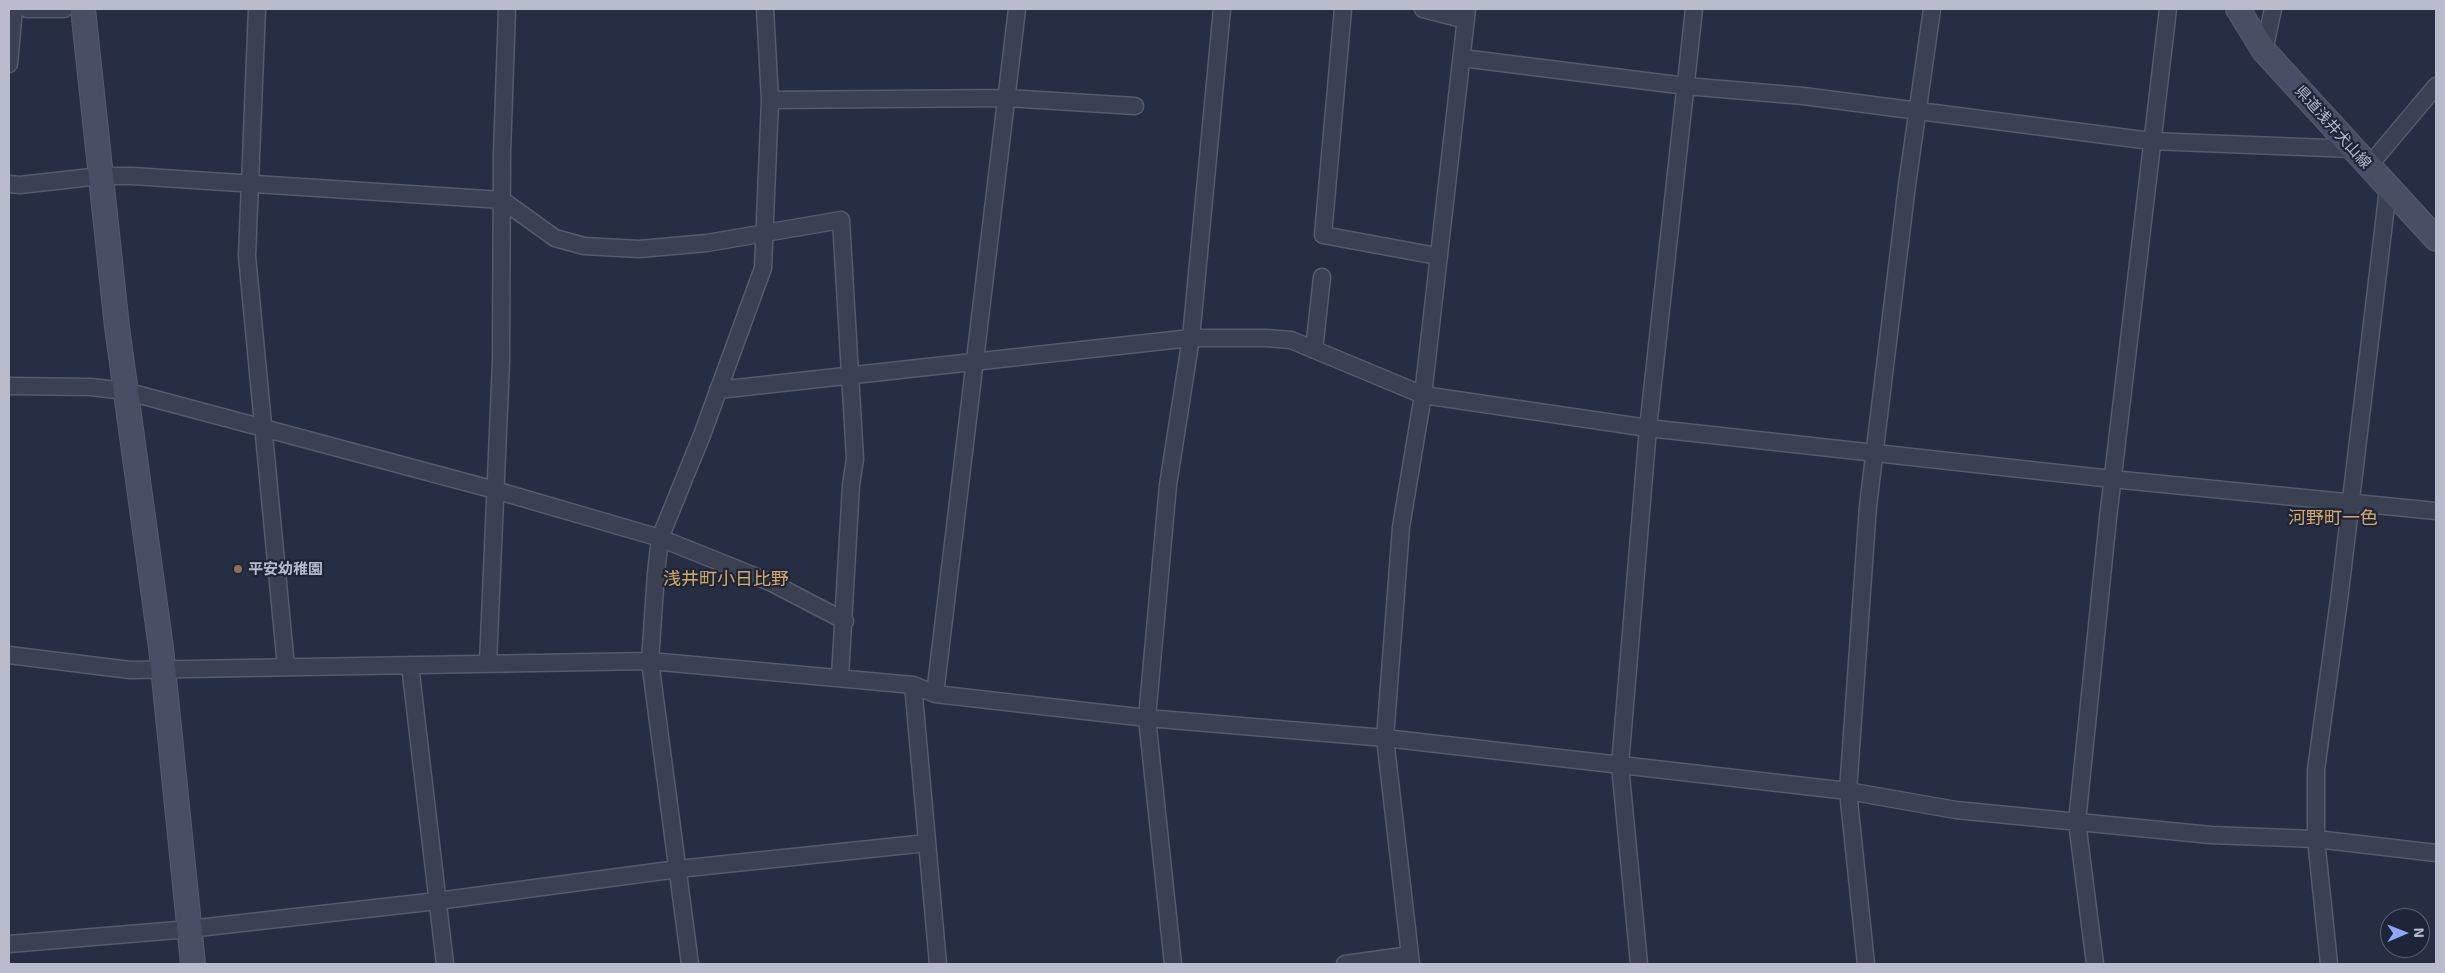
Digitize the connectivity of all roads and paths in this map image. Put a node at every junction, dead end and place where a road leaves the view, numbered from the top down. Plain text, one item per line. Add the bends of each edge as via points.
1 (14, 9) edge
2 (27, 9) edge
3 (64, 9) edge
4 (83, 9) edge
5 (257, 9) edge
6 (507, 9) edge
7 (765, 9) edge
8 (1017, 9) edge
9 (1222, 9) edge
10 (1343, 9) edge
11 (1423, 9) edge
12 (1694, 9) edge
13 (1932, 9) edge
14 (2168, 9) edge
15 (2238, 9) edge
16 (2273, 9) edge
17 (1467, 14) edge
18 (2264, 51) junction
19 (1462, 58) junction
20 (9, 64) edge
21 (1686, 86) junction
22 (2436, 86) edge
23 (1006, 98) junction
24 (770, 100) junction
25 (1135, 106) dead end
26 (1918, 112) junction
27 (2151, 140) junction
28 (2360, 158) junction
29 (100, 176) junction
30 (9, 184) edge
31 (250, 185) junction
32 (2388, 189) junction
33 (502, 200) junction
34 (765, 233) junction
35 (2436, 239) edge
36 (1438, 256) junction
37 (1322, 276) dead end
38 (1191, 338) junction
39 (1314, 350) junction
40 (974, 363) junction
41 (851, 376) junction
42 (9, 386) edge
43 (718, 390) junction
44 (125, 391) junction
45 (1423, 395) junction
46 (1648, 428) junction
47 (263, 429) junction
48 (1875, 453) junction
49 (2112, 479) junction
50 (495, 490) junction
51 (2351, 502) junction
52 (2436, 511) edge
53 (660, 538) junction
54 (845, 621) junction
55 (9, 654) edge
56 (650, 661) junction
57 (488, 664) junction
58 (410, 665) junction
59 (286, 667) junction
60 (164, 670) junction
61 (840, 677) junction
62 (913, 685) junction
63 (935, 694) junction
64 (1147, 718) junction
65 (1385, 738) junction
66 (1620, 766) junction
67 (1848, 791) junction
68 (2077, 822) junction
69 (2316, 839) junction
70 (927, 843) junction
71 (2436, 852) edge
72 (678, 869) junction
73 (437, 901) junction
74 (189, 929) junction
75 (9, 944) edge
76 (1411, 960) edge
77 (193, 964) edge
78 (445, 964) edge
79 (690, 964) edge
80 (938, 964) edge
81 (1173, 964) edge
82 (1345, 964) edge
83 (1639, 964) edge
84 (1866, 964) edge
85 (2096, 964) edge
86 (2329, 964) edge

1 - 20 street
2 - 3 street
4 - 29 street
5 - 31 street
6 - 33 street
7 - 24 street
8 - 23 street
9 - 38 street
10 - 36 street via 1323,235
11 - 17 street
12 - 21 street
13 - 26 street
14 - 27 street
15 - 18 street, 県道浅井犬山線
16 - 18 street
17 - 19 street
18 - 28 street, 県道浅井犬山線
19 - 21 street
19 - 36 street
21 - 26 street via 1803,96
21 - 46 street
22 - 28 street
23 - 24 street
23 - 25 street
23 - 40 street
24 - 34 street
26 - 27 street
26 - 48 street
27 - 28 street
27 - 49 street
28 - 32 street, 県道浅井犬山線
29 - 30 street
29 - 31 street
29 - 44 street
31 - 33 street
31 - 47 street via 247,256
32 - 35 street, 県道浅井犬山線
32 - 51 street
33 - 34 street via 555,238 584,246 640,248 707,243
33 - 50 street via 501,362
34 - 41 street via 841,220
34 - 43 street via 763,268
36 - 45 street
37 - 39 street
38 - 39 street via 1291,340
38 - 40 street
38 - 64 street via 1168,484
39 - 45 street
40 - 41 street
40 - 63 street
41 - 43 street
41 - 54 street via 855,459
42 - 44 street via 91,387
43 - 53 street
44 - 47 street
44 - 60 street
45 - 46 street
45 - 65 street via 1401,527
46 - 48 street
46 - 66 street
47 - 50 street
47 - 59 street
48 - 49 street
48 - 67 street via 1868,506
49 - 51 street
49 - 68 street
50 - 53 street
50 - 57 street
51 - 52 street
51 - 69 street via 2316,770
53 - 54 street via 772,583
53 - 56 street
54 - 61 street
55 - 60 street via 130,670
56 - 57 street
56 - 61 street
56 - 72 street
57 - 58 street
58 - 59 street
58 - 73 street
59 - 60 street
60 - 74 street
61 - 62 street
62 - 63 street
62 - 70 street
63 - 64 street
64 - 65 street
64 - 81 street
65 - 66 street
65 - 76 street
66 - 67 street
66 - 83 street
67 - 68 street via 1956,810
67 - 84 street
68 - 69 street
68 - 85 street
69 - 71 street
69 - 86 street
70 - 72 street
70 - 80 street
72 - 73 street
72 - 79 street
73 - 74 street
73 - 78 street
74 - 75 street
74 - 77 street
76 - 82 street

